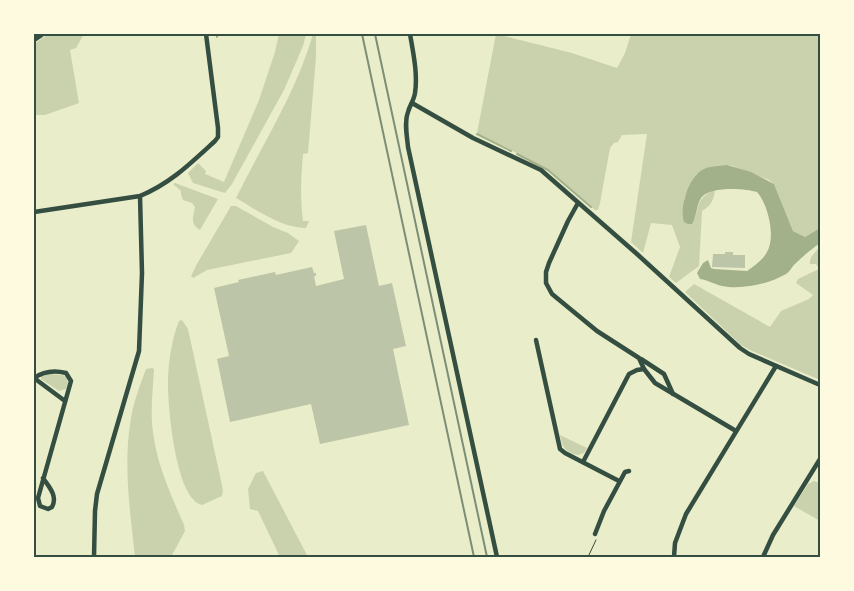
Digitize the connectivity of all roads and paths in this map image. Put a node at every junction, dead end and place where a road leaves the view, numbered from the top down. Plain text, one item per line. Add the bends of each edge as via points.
1 (40, 34) edge
2 (206, 34) edge
3 (410, 34) edge
4 (34, 38) edge
5 (412, 104) junction
6 (140, 196) junction
7 (578, 203) junction
8 (34, 212) edge
9 (536, 340) dead end
10 (639, 358) junction
11 (776, 366) junction
12 (644, 369) junction
13 (34, 378) edge
14 (820, 385) edge
15 (674, 395) junction
16 (65, 401) junction
17 (736, 431) junction
18 (819, 461) edge
19 (583, 462) junction
20 (820, 470) edge
21 (629, 471) dead end
22 (43, 478) junction
23 (619, 481) junction
24 (595, 534) joint
25 (94, 557) edge
26 (497, 557) edge
27 (588, 557) edge
28 (674, 557) edge
29 (763, 557) edge

1 - 4 highway
2 - 6 street via 218,137 176,177
3 - 5 street via 415,71
5 - 7 street via 541,170
5 - 26 street via 407,113 408,147
6 - 8 street
6 - 25 street via 139,352 97,494
7 - 10 street via 549,263 546,283 552,294 596,331
7 - 11 street via 740,348
9 - 19 street via 560,449
10 - 12 street
10 - 15 street via 664,374
11 - 14 street
11 - 17 street
12 - 15 street via 655,383
12 - 19 street via 629,374
13 - 16 street
13 - 16 street via 42,372 66,373 71,381
15 - 17 street
16 - 22 street
17 - 28 street via 686,514
18 - 20 street
18 - 29 street via 773,534
19 - 23 street
21 - 23 street
22 - 22 street via 38,502 48,509 55,499
23 - 24 street
24 - 27 path via 596,540

